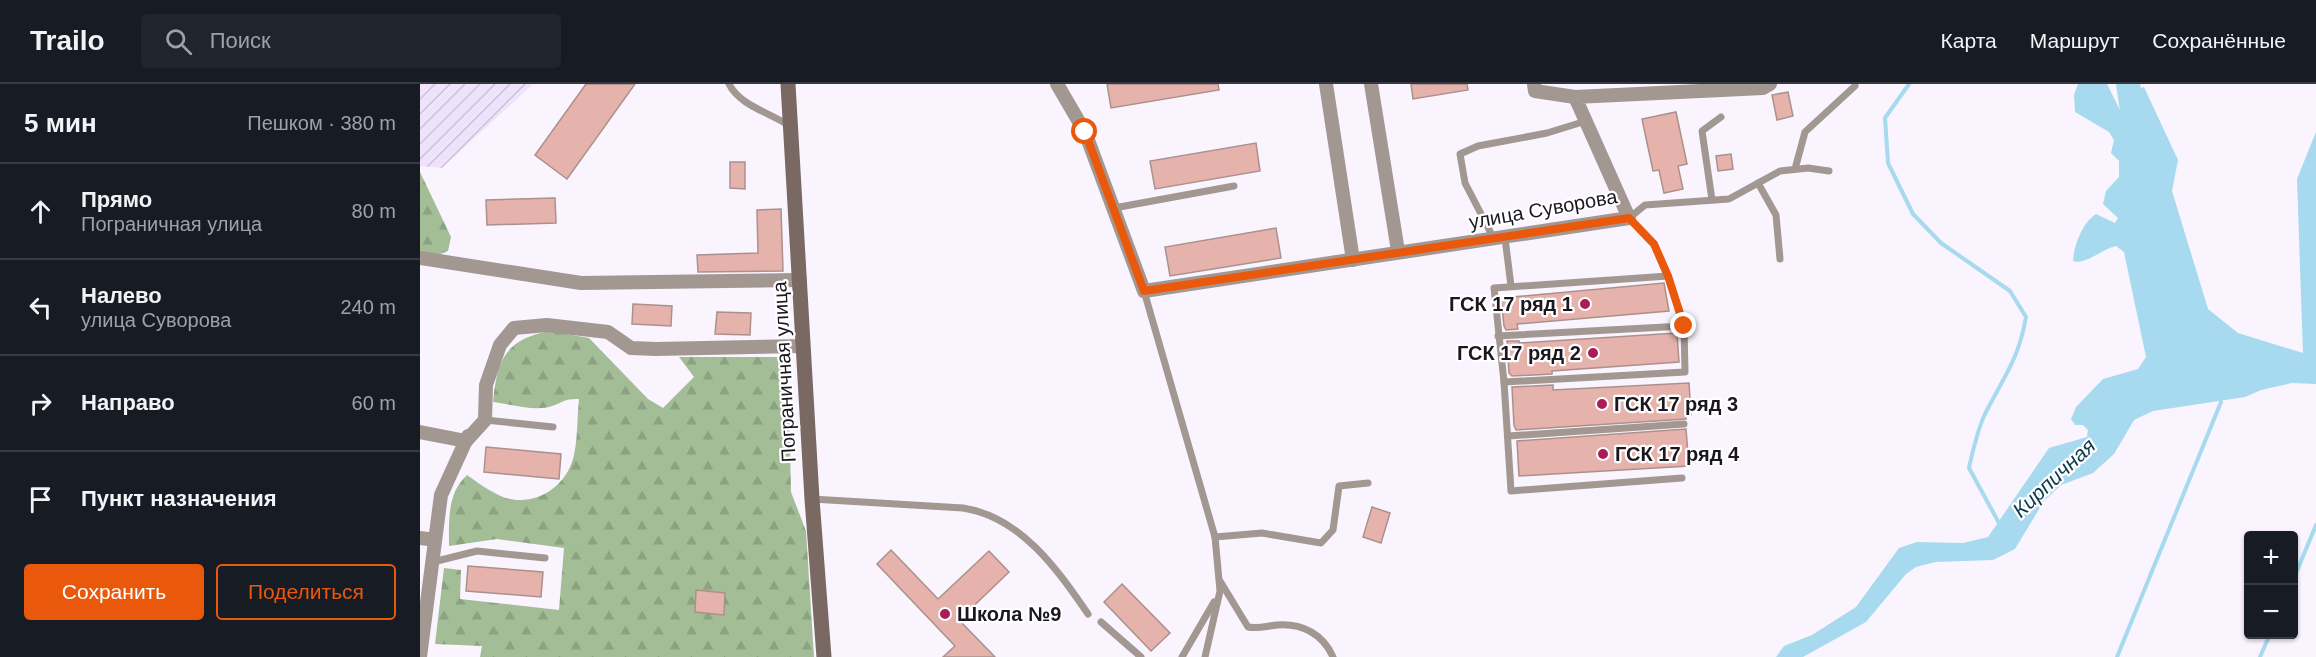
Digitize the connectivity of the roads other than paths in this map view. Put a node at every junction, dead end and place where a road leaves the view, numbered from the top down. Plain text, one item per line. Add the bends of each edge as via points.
1 (729, 84) edge
2 (788, 84) edge
3 (1057, 84) edge
4 (1326, 84) edge
5 (1371, 84) edge
6 (1534, 84) edge
7 (1770, 84) edge
8 (1855, 86) dead end
9 (1575, 97) junction
10 (1721, 117) dead end
11 (1586, 121) junction
12 (790, 127) junction
13 (1795, 170) junction
14 (1829, 171) dead end
15 (1758, 183) junction
16 (1234, 186) dead end
17 (1712, 200) junction
18 (1114, 208) junction
19 (1629, 218) junction
20 (1500, 238) junction
21 (1398, 251) junction
22 (420, 258) edge
23 (1353, 260) junction
24 (1780, 260) dead end
25 (1668, 276) junction
26 (800, 280) junction
27 (1511, 286) junction
28 (1144, 291) junction
29 (1684, 326) junction
30 (1498, 336) junction
31 (803, 346) junction
32 (1504, 382) junction
33 (484, 420) junction
34 (1684, 424) dead end
35 (553, 427) dead end
36 (420, 432) edge
37 (1508, 436) junction
38 (467, 438) junction
39 (1682, 478) dead end
40 (1368, 483) dead end
41 (812, 499) junction
42 (1215, 537) junction
43 (420, 538) edge
44 (435, 540) junction
45 (545, 558) dead end
46 (433, 562) junction
47 (1220, 581) junction
48 (1218, 596) junction
49 (1088, 614) dead end
50 (1101, 622) dead end
51 (420, 657) edge
52 (824, 657) edge
53 (1141, 657) edge
54 (1182, 657) edge
55 (1205, 657) edge
56 (1333, 657) edge

1 - 12 lane via 733,92 751,105
2 - 12 street, Пограничная улица
3 - 18 street via 1085,132
4 - 23 street
5 - 21 street
6 - 9 street via 1535,92
7 - 9 street via 1763,88
8 - 13 lane via 1805,132
9 - 11 street, улица Суворова
10 - 17 lane via 1702,131
11 - 19 street, улица Суворова
11 - 20 lane via 1478,146 1460,154 1465,183
12 - 26 street, Пограничная улица
13 - 14 lane
13 - 15 lane via 1780,171
15 - 17 lane via 1729,199
15 - 24 lane via 1776,215
16 - 18 lane
17 - 19 lane via 1645,205
18 - 28 street
19 - 20 street, улица Суворова
19 - 25 lane via 1654,244
20 - 21 street, улица Суворова
20 - 27 lane
21 - 23 street, улица Суворова
22 - 26 street via 581,284
23 - 28 street, улица Суворова
25 - 27 lane
25 - 29 lane
26 - 31 street, Пограничная улица
27 - 30 lane via 1494,288
28 - 42 lane
29 - 30 lane
29 - 32 lane via 1685,372
30 - 32 lane
31 - 33 street via 647,349 631,348 608,332 547,325 514,328 500,345 486,385
31 - 41 street, Пограничная улица
32 - 37 lane
33 - 35 lane
33 - 38 street
34 - 37 lane
36 - 38 street
37 - 39 lane via 1511,491
38 - 44 street via 441,495
40 - 42 lane via 1339,486 1333,530 1321,543 1262,533
41 - 49 lane via 963,508 986,513 1041,552
41 - 52 street, Пограничная улица
42 - 47 lane
43 - 44 street
44 - 46 street
45 - 46 lane via 477,551
46 - 51 street
47 - 48 lane
47 - 56 lane via 1248,627 1280,625 1315,632
48 - 54 lane
48 - 55 lane
50 - 53 lane

